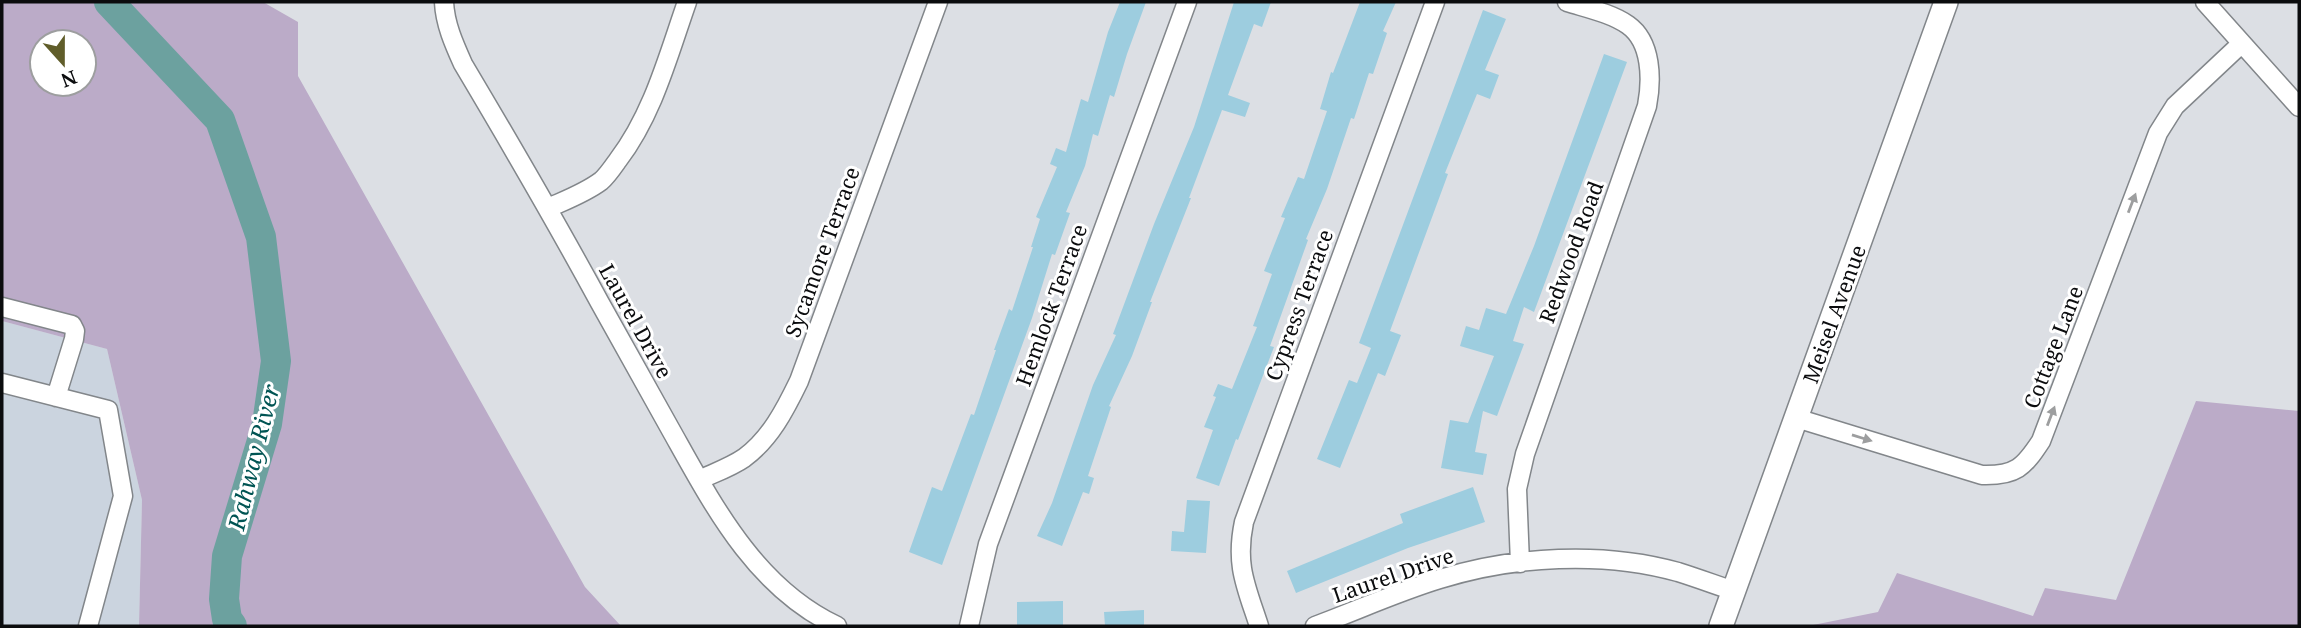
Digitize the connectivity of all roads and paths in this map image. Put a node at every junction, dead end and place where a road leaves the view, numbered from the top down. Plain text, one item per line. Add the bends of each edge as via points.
1 (444, 2) edge
2 (687, 2) edge
3 (937, 2) edge
4 (1187, 2) edge
5 (1435, 2) edge
6 (1567, 2) edge
7 (1946, 2) edge
8 (2205, 2) edge
9 (2241, 44) junction
10 (2299, 107) edge
11 (548, 208) junction
12 (2, 307) edge
13 (2, 383) edge
14 (56, 397) junction
15 (1796, 418) junction
16 (699, 480) junction
17 (1520, 563) junction
18 (1734, 592) junction
19 (88, 626) edge
20 (837, 626) edge
21 (969, 626) edge
22 (1259, 626) edge
23 (1315, 626) edge
24 (1721, 626) edge

1 - 11 street, Laurel Drive via 463,64
2 - 11 street via 660,80 625,150 603,180
3 - 16 street, Sycamore Terrace via 784,412 744,458
4 - 21 street, Hemlock Terrace via 988,544
5 - 22 street, Cypress Terrace via 1244,522 1240,568
6 - 17 street, Redwood Road via 1630,26 1647,55 1651,89 1525,454 1517,489
7 - 15 main road, Meisel Avenue
8 - 9 street
9 - 10 street
15 -> 9 street, Cottage Lane via 1982,475 2000,476 2029,460 2041,440 2158,133 2175,106
11 - 16 street, Laurel Drive
12 - 14 street via 72,325 74,339
13 - 14 street
14 - 19 street via 108,410 123,496
15 - 18 main road, Meisel Avenue
16 - 20 street, Laurel Drive via 764,572 797,603
17 - 18 street, Laurel Drive via 1595,559 1630,563 1677,572
17 - 23 street, Laurel Drive via 1440,579
18 - 24 main road, Meisel Avenue

